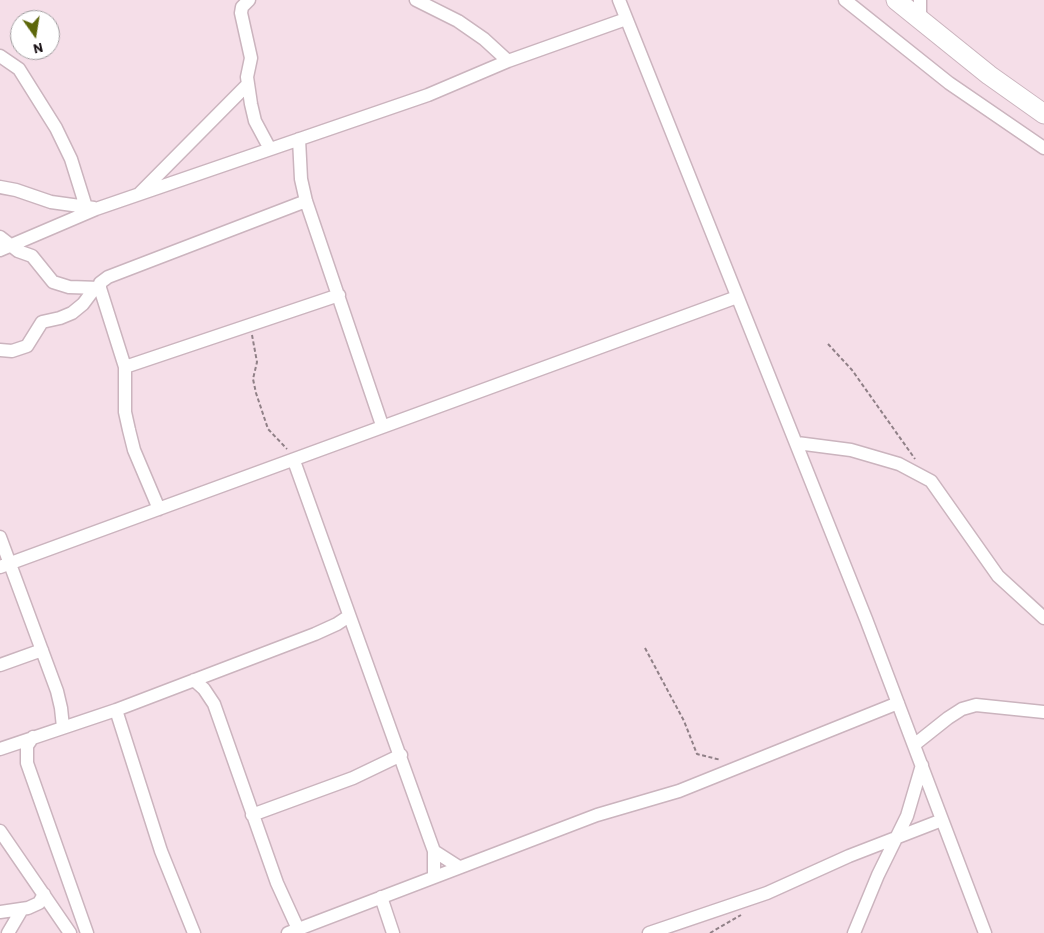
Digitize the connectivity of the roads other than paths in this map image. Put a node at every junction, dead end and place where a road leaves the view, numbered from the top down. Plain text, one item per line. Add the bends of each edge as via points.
1 (248, 0) edge
2 (416, 0) edge
3 (619, 0) edge
4 (845, 0) edge
5 (896, 0) edge
6 (920, 0) edge
7 (626, 18) junction
8 (920, 19) junction
9 (0, 56) edge
10 (508, 61) junction
11 (248, 84) junction
12 (1044, 114) edge
13 (299, 139) junction
14 (1044, 148) edge
15 (270, 149) junction
16 (0, 187) edge
17 (139, 194) junction
18 (306, 201) junction
19 (91, 208) junction
20 (4, 244) edge
21 (97, 288) junction
22 (339, 295) junction
23 (737, 297) junction
24 (0, 350) edge
25 (125, 367) junction
26 (382, 425) junction
27 (797, 443) junction
28 (297, 460) junction
29 (159, 509) junction
30 (0, 537) edge
31 (5, 565) edge
32 (349, 616) junction
33 (1044, 618) edge
34 (42, 650) junction
35 (0, 665) edge
36 (194, 680) junction
37 (898, 704) junction
38 (61, 708) junction
39 (116, 710) junction
40 (1044, 712) edge
41 (78, 722) junction
42 (62, 727) junction
43 (33, 737) junction
44 (914, 745) junction
45 (6, 747) edge
46 (26, 754) junction
47 (401, 755) junction
48 (922, 765) junction
49 (252, 815) junction
50 (942, 820) junction
51 (0, 831) edge
52 (896, 838) junction
53 (434, 852) junction
54 (459, 867) junction
55 (434, 875) junction
56 (44, 894) junction
57 (381, 897) junction
58 (21, 910) junction
59 (0, 912) edge
60 (293, 931) edge
61 (8, 933) edge
62 (70, 933) edge
63 (87, 933) edge
64 (194, 933) edge
65 (393, 933) edge
66 (649, 933) edge
67 (854, 933) edge
68 (985, 933) edge

1 - 11 street via 241,13 251,58
2 - 10 street via 458,21
3 - 7 street
4 - 14 street via 949,83
5 - 8 highway
6 - 8 street
7 - 10 street
7 - 23 street
8 - 12 highway
9 - 19 street via 19,70 56,128
10 - 13 street via 428,95
11 - 15 street via 255,121
11 - 17 street
13 - 15 street
13 - 18 street via 300,173
15 - 17 street
16 - 19 street via 51,202
17 - 19 street
18 - 21 street via 108,277
18 - 22 street
19 - 20 street
20 - 21 street via 32,256 53,282 69,287
21 - 24 street via 72,313 42,322 27,346 12,351
21 - 25 street
22 - 25 street
22 - 26 street
23 - 26 street
23 - 27 street
25 - 29 street via 128,430
26 - 28 street
27 - 33 street via 851,450 899,464 931,481 998,576
27 - 37 street
28 - 29 street
28 - 32 street
29 - 31 street
30 - 31 street
31 - 34 street
32 - 36 street via 314,634
32 - 47 street
34 - 35 street
34 - 38 street
36 - 39 street
36 - 49 street via 214,704
37 - 44 street
37 - 54 street via 679,791 597,815
38 - 41 street
38 - 42 street
39 - 41 street
39 - 64 street via 161,851
40 - 44 street via 976,705 962,708
41 - 42 street
42 - 43 street
43 - 45 street
43 - 46 street
44 - 48 street
45 - 46 street
46 - 63 street
47 - 49 street via 353,778
47 - 53 street
48 - 50 street
48 - 52 street via 907,816
49 - 60 street
50 - 52 street
50 - 68 street
51 - 56 street
52 - 66 street via 767,893
52 - 67 street
53 - 54 street
53 - 55 street
54 - 55 street
55 - 57 street
56 - 58 street via 39,903
56 - 62 street
57 - 60 street
57 - 65 street
58 - 59 street
58 - 61 street

